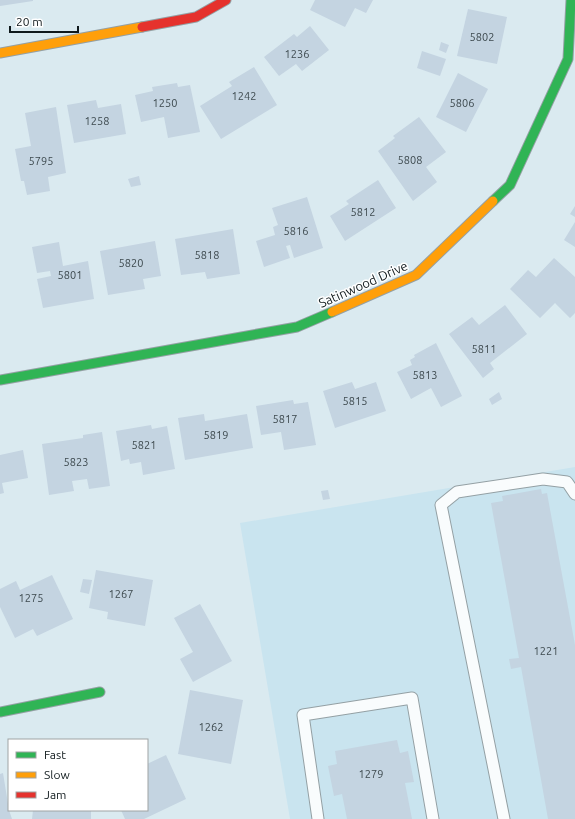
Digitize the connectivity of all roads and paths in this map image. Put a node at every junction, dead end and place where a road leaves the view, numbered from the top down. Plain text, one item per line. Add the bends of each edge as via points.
1 (226, 0) edge
2 (571, 0) edge
3 (0, 53) edge
4 (0, 380) edge
5 (575, 494) edge
6 (100, 692) dead end
7 (0, 712) edge
8 (318, 819) edge
9 (432, 819) edge
10 (504, 819) edge

1 - 3 street via 196,17
2 - 4 street, Satinwood Drive via 568,59 510,185 416,275 297,328
5 - 10 lane via 567,482 543,478 457,492 441,505
6 - 7 street
8 - 9 lane via 303,715 412,698

